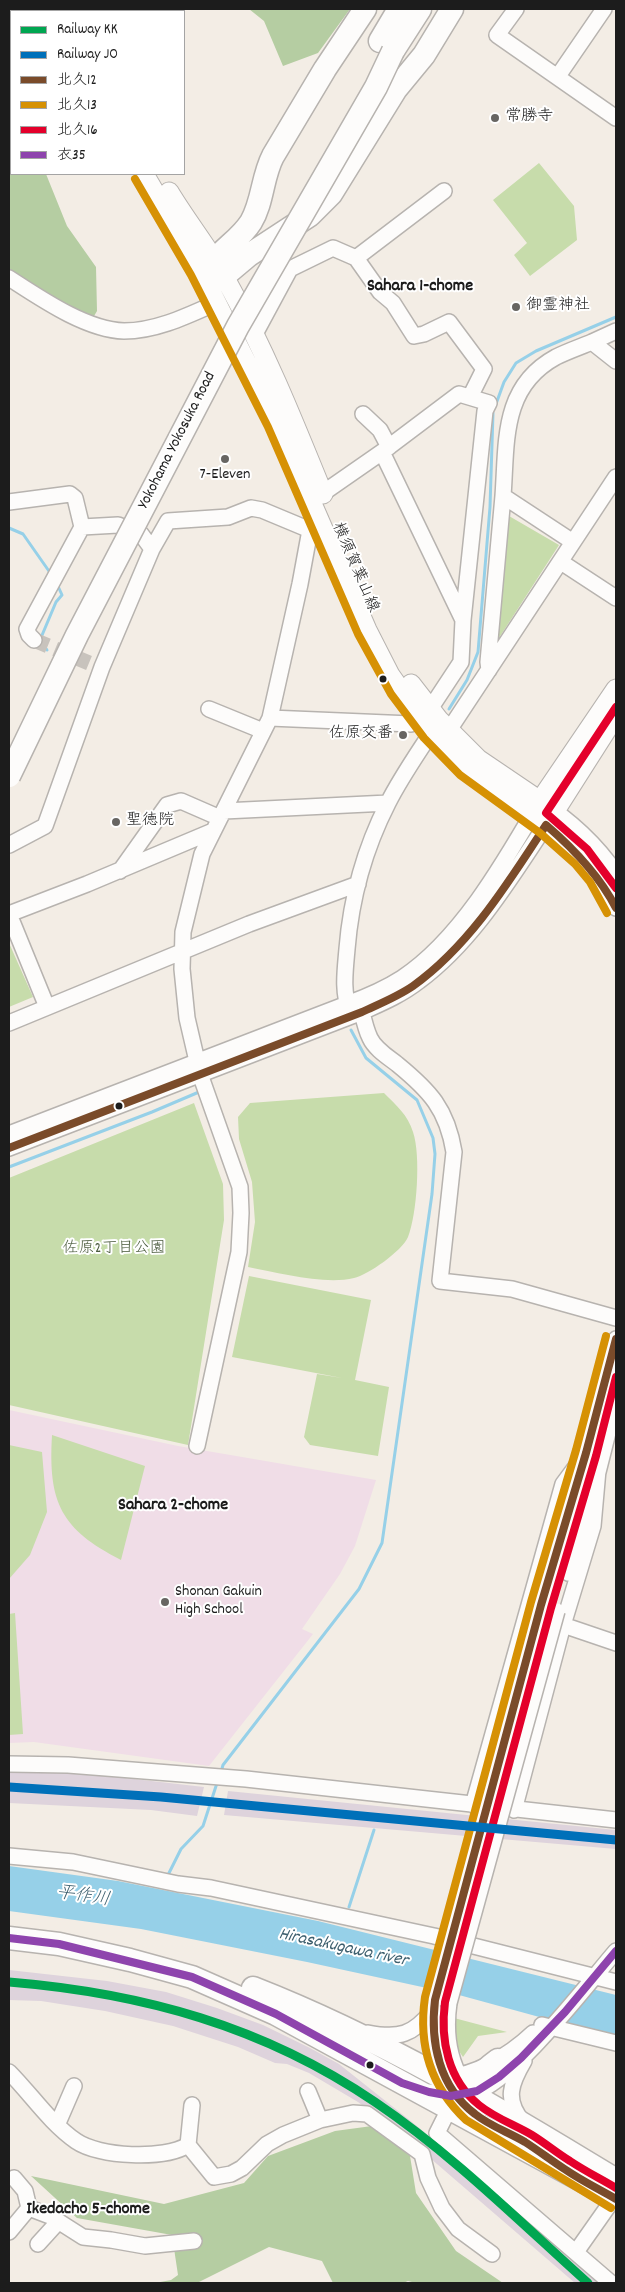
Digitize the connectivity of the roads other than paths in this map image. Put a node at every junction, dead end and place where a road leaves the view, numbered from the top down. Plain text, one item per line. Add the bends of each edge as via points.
1 (365, 9) edge
2 (399, 9) edge
3 (420, 9) edge
4 (452, 9) edge
5 (516, 9) edge
6 (604, 9) edge
7 (387, 46) junction
8 (558, 76) junction
9 (615, 114) edge
10 (145, 175) edge
11 (159, 175) edge
12 (444, 191) dead end
13 (356, 258) junction
14 (214, 272) junction
15 (9, 278) edge
16 (216, 303) junction
17 (616, 331) edge
18 (255, 334) junction
19 (592, 342) junction
20 (616, 361) edge
21 (470, 397) junction
22 (362, 414) dead end
23 (385, 450) junction
24 (616, 477) edge
25 (323, 493) junction
26 (503, 496) junction
27 (9, 502) edge
28 (315, 525) junction
29 (82, 527) junction
30 (573, 542) junction
31 (152, 550) junction
32 (561, 562) junction
33 (616, 598) edge
34 (464, 620) junction
35 (34, 640) dead end
36 (489, 670) junction
37 (616, 689) edge
38 (209, 709) dead end
39 (616, 715) edge
40 (434, 722) junction
41 (267, 724) junction
42 (9, 760) edge
43 (9, 776) edge
44 (388, 803) junction
45 (543, 813) junction
46 (219, 820) junction
47 (9, 845) edge
48 (120, 870) junction
49 (616, 873) edge
50 (358, 884) junction
51 (616, 908) edge
52 (9, 914) edge
53 (182, 953) junction
54 (47, 1007) junction
55 (353, 1011) junction
56 (9, 1023) edge
57 (199, 1068) junction
58 (9, 1134) edge
59 (9, 1148) edge
60 (616, 1318) edge
61 (616, 1339) edge
62 (616, 1401) edge
63 (591, 1434) junction
64 (612, 1439) edge
65 (197, 1446) dead end
66 (586, 1453) junction
67 (598, 1470) junction
68 (563, 1625) junction
69 (616, 1643) edge
70 (9, 1764) edge
71 (480, 1780) junction
72 (520, 1785) junction
73 (473, 1805) junction
74 (514, 1810) junction
75 (616, 1820) edge
76 (9, 1856) edge
77 (9, 1926) edge
78 (9, 1938) edge
79 (616, 1938) edge
80 (616, 1950) edge
81 (588, 1977) junction
82 (616, 1982) edge
83 (439, 2004) junction
84 (329, 2020) junction
85 (547, 2025) junction
86 (616, 2043) edge
87 (498, 2060) joint
88 (9, 2072) edge
89 (74, 2086) dead end
90 (452, 2086) junction
91 (308, 2091) dead end
92 (192, 2105) dead end
93 (320, 2120) junction
94 (58, 2123) junction
95 (526, 2125) junction
96 (188, 2145) junction
97 (14, 2178) dead end
98 (616, 2192) edge
99 (29, 2208) junction
100 (58, 2222) junction
101 (9, 2232) edge
102 (194, 2241) dead end
103 (38, 2244) dead end
104 (576, 2252) junction
105 (492, 2254) dead end
106 (611, 2283) edge

1 - 14 highway via 325,69 266,170 258,207 250,223
2 - 7 highway, Yokohama Yokosuka Road
3 - 7 highway, Yokohama Yokosuka Road
4 - 14 highway via 424,56 396,89 331,194 310,215 249,255
5 - 8 street via 497,35
6 - 8 street
7 - 42 highway, Yokohama Yokosuka Road via 230,326 49,673
7 - 43 highway, Yokohama Yokosuka Road, bridge via 376,87 265,276 211,377 77,634
8 - 9 street
10 - 14 main road, 横須賀葉山線
11 - 14 main road, 横須賀葉山線
12 - 13 street
13 - 18 street via 333,248 290,269
13 - 21 street via 380,292 393,303 414,336 449,322 484,369
14 - 16 main road, 横須賀葉山線
14 - 18 main road, 横須賀葉山線
15 - 16 street via 38,297 94,325 122,331 175,321
16 - 28 main road, 横須賀葉山線 via 281,430
17 - 19 street
18 - 25 main road, 横須賀葉山線
19 - 20 street
19 - 26 street via 556,357 535,372 522,387 510,418
21 - 23 street via 459,394
21 - 34 street via 489,403 485,411
22 - 23 street via 380,430
23 - 25 street
23 - 34 street
24 - 30 street
25 - 40 main road, 横須賀葉山線 via 382,634
26 - 30 street
26 - 36 street
27 - 29 street via 70,494 75,498
28 - 31 street via 251,508 228,517 168,521
28 - 40 main road, 横須賀葉山線 via 374,646 399,689
28 - 41 street
29 - 31 street via 118,525 141,534
29 - 35 street via 27,628
30 - 32 street
31 - 47 street via 96,665 45,826
32 - 33 street
32 - 36 street
34 - 40 street via 461,662
36 - 40 street
37 - 45 main road
38 - 41 street
39 - 45 main road
40 - 41 street
40 - 44 street
40 - 45 main road, 横須賀葉山線 via 467,768
41 - 46 street
44 - 46 street
44 - 50 street
45 - 49 street via 597,849
45 - 51 street via 582,857 608,891
45 - 55 street via 462,921 432,954
46 - 48 street
46 - 48 street via 181,801 167,805
46 - 53 street via 202,854
48 - 52 street
50 - 53 street via 249,924
50 - 55 street via 347,947 344,993
52 - 54 street
53 - 54 street
53 - 57 street via 186,1018
54 - 56 street
55 - 57 street
55 - 60 street via 378,1049 422,1084 441,1111 451,1136 454,1152 440,1281 512,1289
57 - 58 street
57 - 59 street
57 - 65 street via 240,1187 241,1213 239,1252
61 - 63 street
62 - 64 street
63 - 64 street
63 - 66 street
64 - 67 street
66 - 71 street via 563,1484
66 - 83 street, bridge via 541,1605
67 - 68 street via 593,1526
67 - 83 street, bridge
68 - 69 street
68 - 72 street
70 - 73 street via 68,1765 246,1779
71 - 72 street
71 - 73 street
72 - 74 street
73 - 74 street
74 - 75 street
76 - 81 street via 73,1862 211,1888 434,1936
77 - 84 highway via 62,1932 196,1966
78 - 90 highway via 59,1944 192,1977 276,2014 402,2083
79 - 81 street
80 - 81 street
81 - 82 street
81 - 85 street
83 - 84 street via 424,2021 404,2035 385,2036
83 - 90 street via 447,2016
84 - 90 highway
85 - 86 street
85 - 87 street
85 - 90 street via 504,2073
85 - 95 street via 513,2080 514,2108
87 - 90 highway via 475,2083
88 - 94 street
89 - 94 street
90 - 95 highway
90 - 98 highway via 480,2108 528,2136 569,2172
90 - 104 street via 437,2133
91 - 93 street
92 - 96 street
93 - 96 street via 283,2134 231,2174 214,2176
93 - 105 street via 353,2113 367,2114 422,2154 428,2178 442,2208 458,2229
94 - 96 street via 78,2142 117,2153 149,2156
95 - 98 highway
97 - 99 street via 25,2192
98 - 104 street
99 - 100 street
99 - 101 street
100 - 102 street via 83,2237 145,2246
100 - 103 street
104 - 106 street

